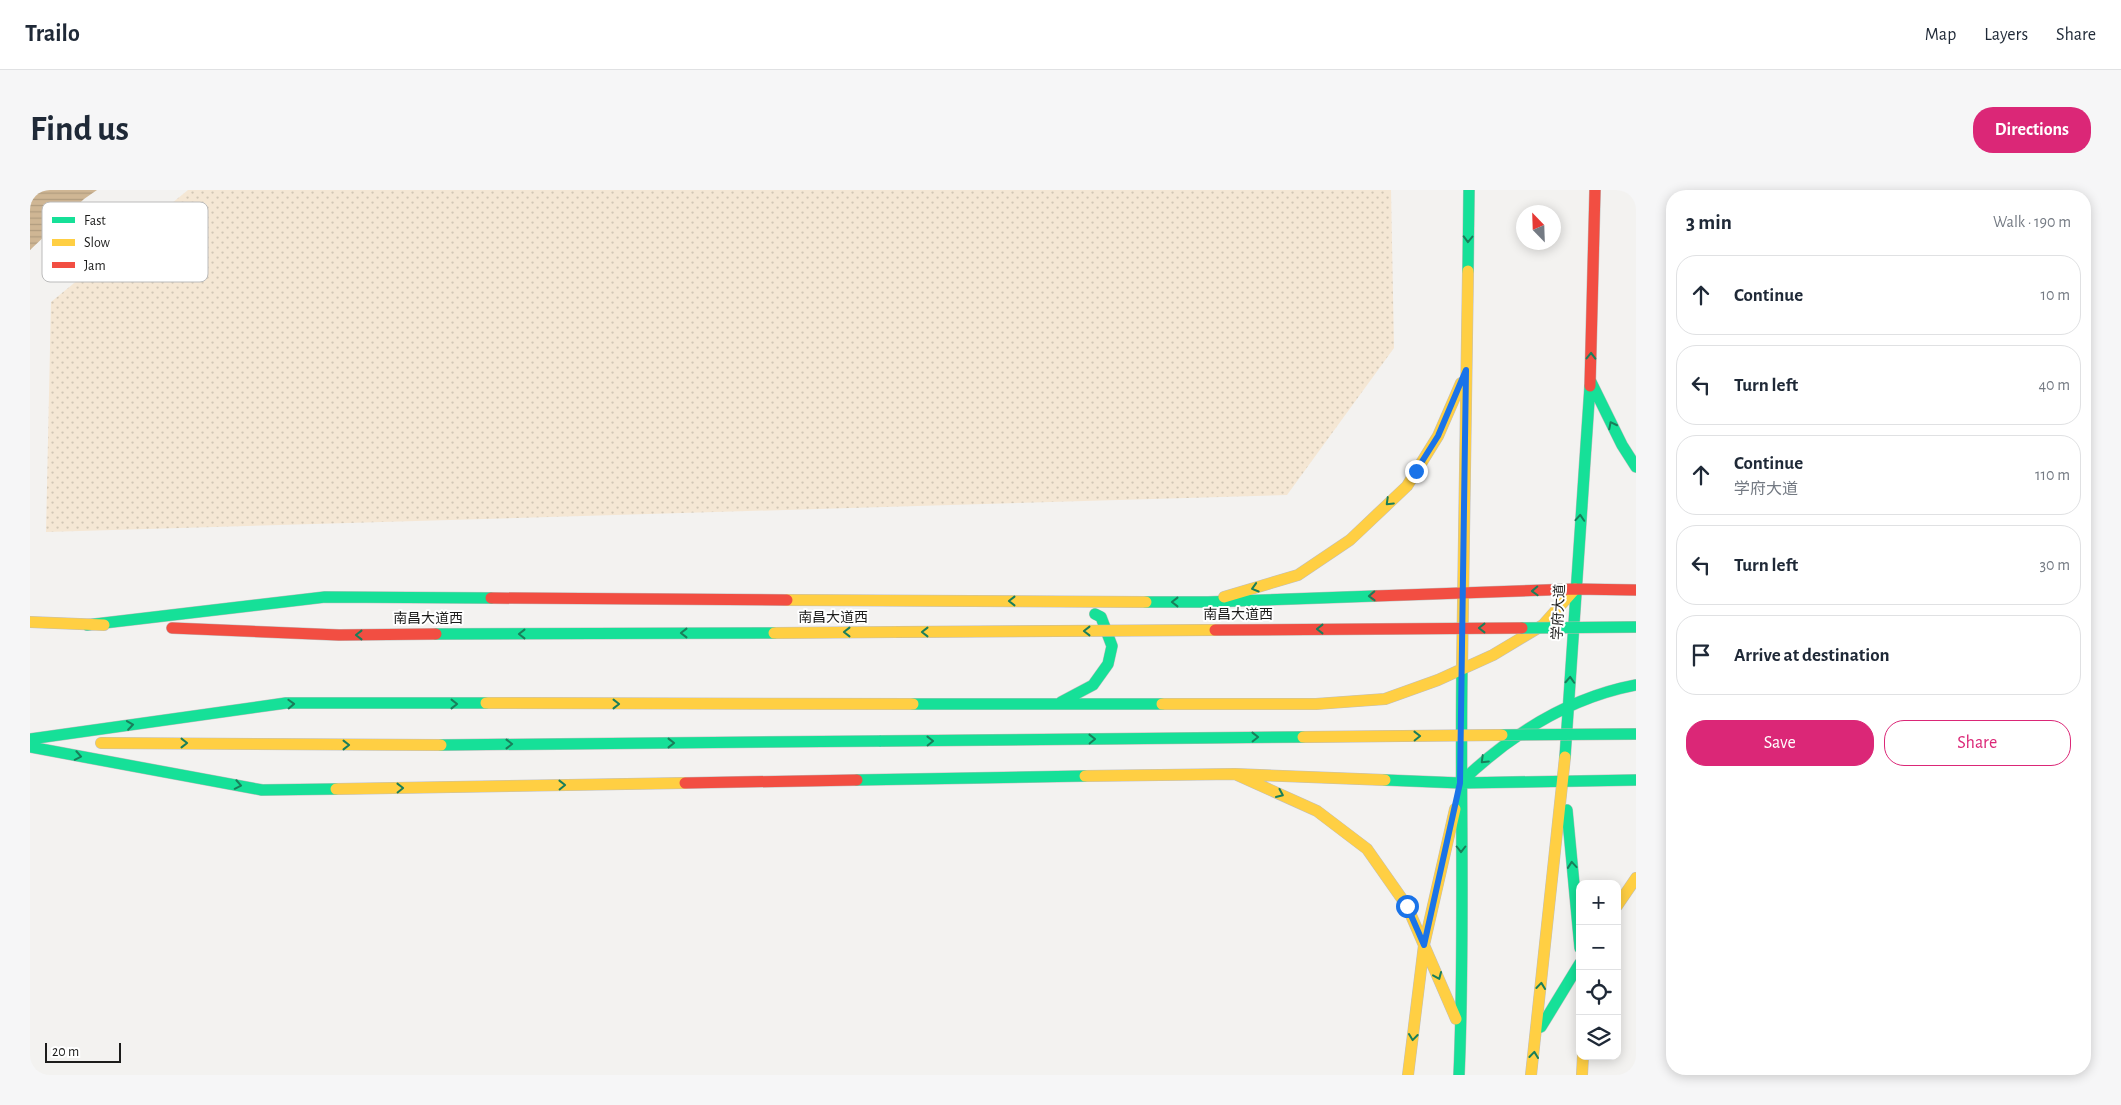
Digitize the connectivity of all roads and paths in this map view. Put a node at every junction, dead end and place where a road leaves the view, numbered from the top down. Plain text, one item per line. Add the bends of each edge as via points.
1 (1469, 190) edge
2 (1595, 190) edge
3 (1466, 370) junction
4 (1590, 382) junction
5 (1636, 467) edge
6 (1575, 589) junction
7 (1636, 590) edge
8 (1463, 593) junction
9 (1068, 602) junction
10 (1208, 602) junction
11 (30, 622) edge
12 (87, 625) junction
13 (1636, 626) edge
14 (1462, 669) junction
15 (1636, 685) edge
16 (1057, 704) junction
17 (1569, 705) junction
18 (1636, 734) edge
19 (30, 741) edge
20 (30, 747) edge
21 (1235, 774) junction
22 (1636, 780) edge
23 (1564, 782) junction
24 (1460, 783) junction
25 (1636, 878) edge
26 (1621, 900) edge
27 (1578, 925) edge
28 (1424, 945) junction
29 (1576, 970) edge
30 (1461, 1030) junction
31 (1536, 1035) junction
32 (1583, 1060) edge
33 (1408, 1075) edge
34 (1459, 1075) edge
35 (1531, 1075) edge
36 (1582, 1075) edge

1 -> 3 main road
4 -> 2 main road, 学府大道
3 - 8 main road
3 -> 10 main road via 1438,436 1406,486 1350,540 1298,575
5 -> 4 main road
6 -> 4 main road, 学府大道
6 - 7 main road
6 -> 8 main road
6 - 14 main road via 1543,624 1493,655
17 -> 6 main road, 学府大道
8 -> 10 main road
8 - 14 main road
10 -> 9 main road
9 -> 12 main road via 325,597
9 - 16 main road via 1101,617 1112,646 1108,664 1093,685
11 - 12 main road, 南昌大道西
13 -> 12 main road, 南昌大道西, bridge via 340,635
14 - 16 main road via 1375,700 1316,704
14 - 24 main road
15 - 17 main road
19 -> 16 main road via 286,704
17 - 23 main road, 学府大道
17 -> 24 main road via 1489,755
19 -> 18 main road, bridge via 404,745
20 -> 21 main road via 262,790
21 - 24 main road
21 -> 28 main road via 1317,811 1367,849 1407,906
22 - 23 main road
23 - 24 main road
27 -> 23 main road
31 -> 23 main road, 学府大道
24 - 28 main road
24 -> 30 main road
25 - 26 main road
28 -> 30 main road
28 -> 33 main road
29 - 31 main road
30 - 34 main road
35 -> 31 main road, 学府大道
32 - 36 main road

